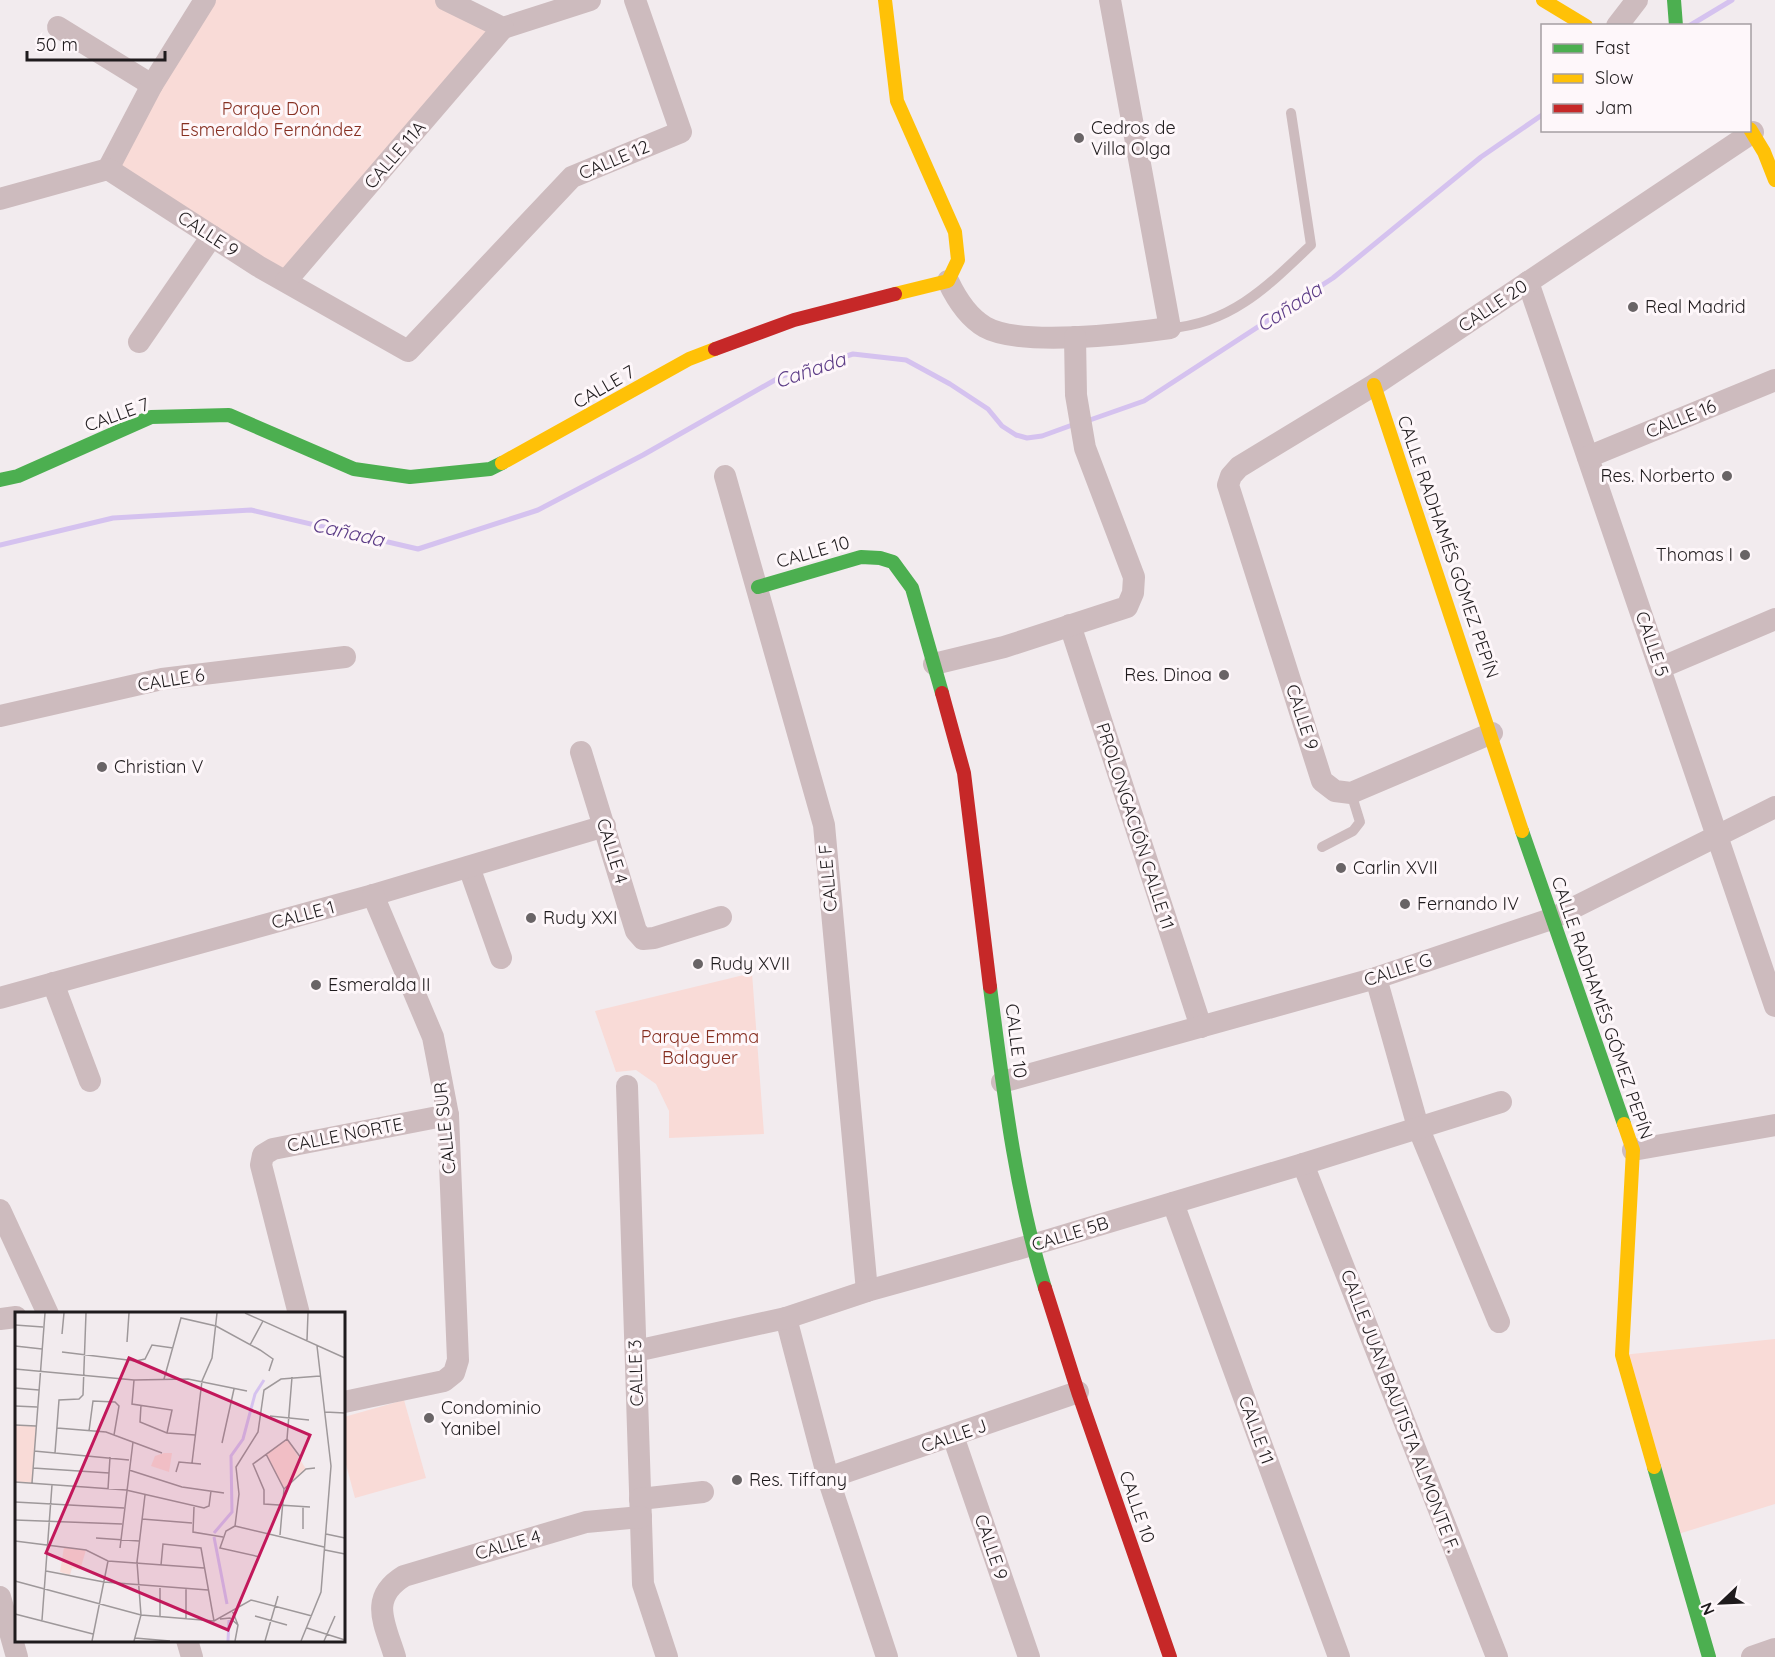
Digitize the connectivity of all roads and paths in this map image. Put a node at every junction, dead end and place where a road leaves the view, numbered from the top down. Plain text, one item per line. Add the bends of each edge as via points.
1 (205, 0) edge
2 (446, 0) edge
3 (590, 0) edge
4 (634, 0) edge
5 (885, 0) edge
6 (1110, 0) edge
7 (1637, 0) edge
8 (1674, 0) edge
9 (1549, 1) edge
10 (1583, 24) edge
11 (1619, 24) edge
12 (1676, 24) edge
13 (58, 27) dead end
14 (503, 28) junction
15 (152, 85) junction
16 (1291, 112) dead end
17 (1751, 130) edge
18 (1748, 132) edge
19 (108, 170) junction
20 (1775, 180) edge
21 (0, 199) edge
22 (212, 236) junction
23 (286, 281) junction
24 (948, 281) junction
25 (1528, 282) junction
26 (1170, 328) junction
27 (1075, 338) junction
28 (139, 342) dead end
29 (408, 351) joint
30 (1775, 380) edge
31 (1374, 385) junction
32 (1588, 457) junction
33 (725, 476) dead end
34 (1231, 476) joint
35 (0, 480) edge
36 (758, 587) junction
37 (1775, 620) edge
38 (1070, 625) junction
39 (345, 657) dead end
40 (934, 664) junction
41 (1660, 668) junction
42 (0, 716) edge
43 (1492, 734) junction
44 (581, 752) dead end
45 (1351, 793) junction
46 (1775, 807) edge
47 (604, 826) junction
48 (1717, 837) junction
49 (1322, 847) dead end
50 (469, 867) junction
51 (373, 895) junction
52 (721, 917) dead end
53 (1551, 919) junction
54 (501, 958) dead end
55 (1376, 978) junction
56 (53, 983) junction
57 (0, 998) edge
58 (1775, 1006) edge
59 (1201, 1027) junction
60 (90, 1081) dead end
61 (1002, 1082) junction
62 (627, 1086) dead end
63 (1501, 1102) dead end
64 (448, 1114) junction
65 (1775, 1125) edge
66 (1418, 1127) junction
67 (1633, 1150) junction
68 (1303, 1164) junction
69 (1173, 1203) junction
70 (0, 1210) edge
71 (1032, 1245) junction
72 (867, 1291) junction
73 (46, 1312) edge
74 (298, 1312) edge
75 (15, 1317) edge
76 (786, 1318) junction
77 (0, 1319) edge
78 (1499, 1322) dead end
79 (636, 1351) junction
80 (1078, 1392) junction
81 (345, 1402) edge
82 (953, 1436) junction
83 (828, 1478) junction
84 (703, 1492) dead end
85 (640, 1508) junction
86 (0, 1597) edge
87 (187, 1642) edge
88 (1775, 1649) edge
89 (17, 1657) edge
90 (192, 1657) edge
91 (395, 1657) edge
92 (667, 1657) edge
93 (887, 1657) edge
94 (1029, 1657) edge
95 (1170, 1657) edge
96 (1339, 1657) edge
97 (1497, 1657) edge
98 (1709, 1657) edge
99 (1752, 1657) edge

1 - 15 street
2 - 14 street
3 - 14 street
4 - 29 street, CALLE 12 via 681,132 572,177
5 - 24 street via 897,101 955,232 958,260
6 - 26 street
7 - 11 street
8 - 12 street
9 - 10 street
13 - 15 street
14 - 23 street, CALLE 11A
15 - 19 street
16 - 26 lane via 1311,245 1261,292 1232,312 1188,327
17 - 20 street
18 - 25 street, CALLE 20
19 - 21 street
19 - 22 street, CALLE 9
22 - 23 street, CALLE 9
22 - 28 street
23 - 29 street, CALLE 9
24 - 27 street via 958,302 985,327 1014,337
24 - 35 street, CALLE 7 via 794,320 689,359 490,469 410,477 354,469 229,415 151,417 18,476
25 - 31 street, CALLE 20
25 - 32 street, CALLE 5
26 - 27 street
27 - 38 street via 1076,395 1085,448 1134,577 1127,607
30 - 32 street, CALLE 16
31 - 34 street, CALLE 20
31 - 43 street, CALLE RADHAMÉS GÓMEZ PEPÍN
32 - 41 street, CALLE 5
33 - 36 street, CALLE F
34 - 45 street, CALLE 9 via 1228,485 1322,781 1335,791
36 - 40 street, CALLE 10 via 861,557 892,560 912,588
36 - 72 street, CALLE F via 824,825
37 - 41 street
38 - 40 street
38 - 59 street, PROLONGACIÓN CALLE 11
39 - 42 street, CALLE 6 via 162,679
40 - 61 street, CALLE 10 via 964,773
41 - 48 street, CALLE 5
43 - 45 street
43 - 53 street, CALLE RADHAMÉS GÓMEZ PEPÍN
44 - 47 street, CALLE 4
45 - 49 lane via 1360,822 1353,831
46 - 48 street, CALLE G
47 - 50 street, CALLE 1
47 - 52 street, CALLE 4 via 636,931 643,939
48 - 53 street, CALLE G
48 - 58 street, CALLE 5
50 - 51 street, CALLE 1
50 - 54 street
51 - 56 street, CALLE 1
51 - 64 street, CALLE SUR via 433,1037
53 - 55 street, CALLE G
53 - 67 street, CALLE RADHAMÉS GÓMEZ PEPÍN
55 - 59 street, CALLE G
55 - 66 street
56 - 57 street, CALLE 1
56 - 60 street
59 - 61 street, CALLE G
61 - 71 street, CALLE 10
62 - 79 street, CALLE 3
63 - 66 street, CALLE 5B
64 - 74 street, CALLE NORTE via 273,1149 263,1155 261,1165
64 - 81 street, CALLE SUR via 458,1360 454,1373 444,1381
65 - 67 street
66 - 68 street, CALLE 5B
66 - 78 street
67 - 98 street, CALLE RADHAMÉS GÓMEZ PEPÍN via 1622,1355
68 - 69 street, CALLE 5B
68 - 97 street, CALLE JUAN BAUTISTA ALMONTE F.
69 - 71 street, CALLE 5B
69 - 96 street, CALLE 11
70 - 73 street
71 - 72 street, CALLE 5B
71 - 80 street, CALLE 10
72 - 76 street, CALLE 5B
75 - 77 street
76 - 79 street, CALLE 5B
76 - 83 street
79 - 85 street, CALLE 3
80 - 82 street, CALLE J
80 - 95 street, CALLE 10
82 - 83 street, CALLE J
82 - 94 street, CALLE 9
83 - 93 street
84 - 85 street, CALLE 4
85 - 91 street, CALLE 4 via 415,1572 392,1583 383,1593 381,1608
85 - 92 street, CALLE 3 via 645,1590
86 - 89 street
87 - 90 street
88 - 99 street

